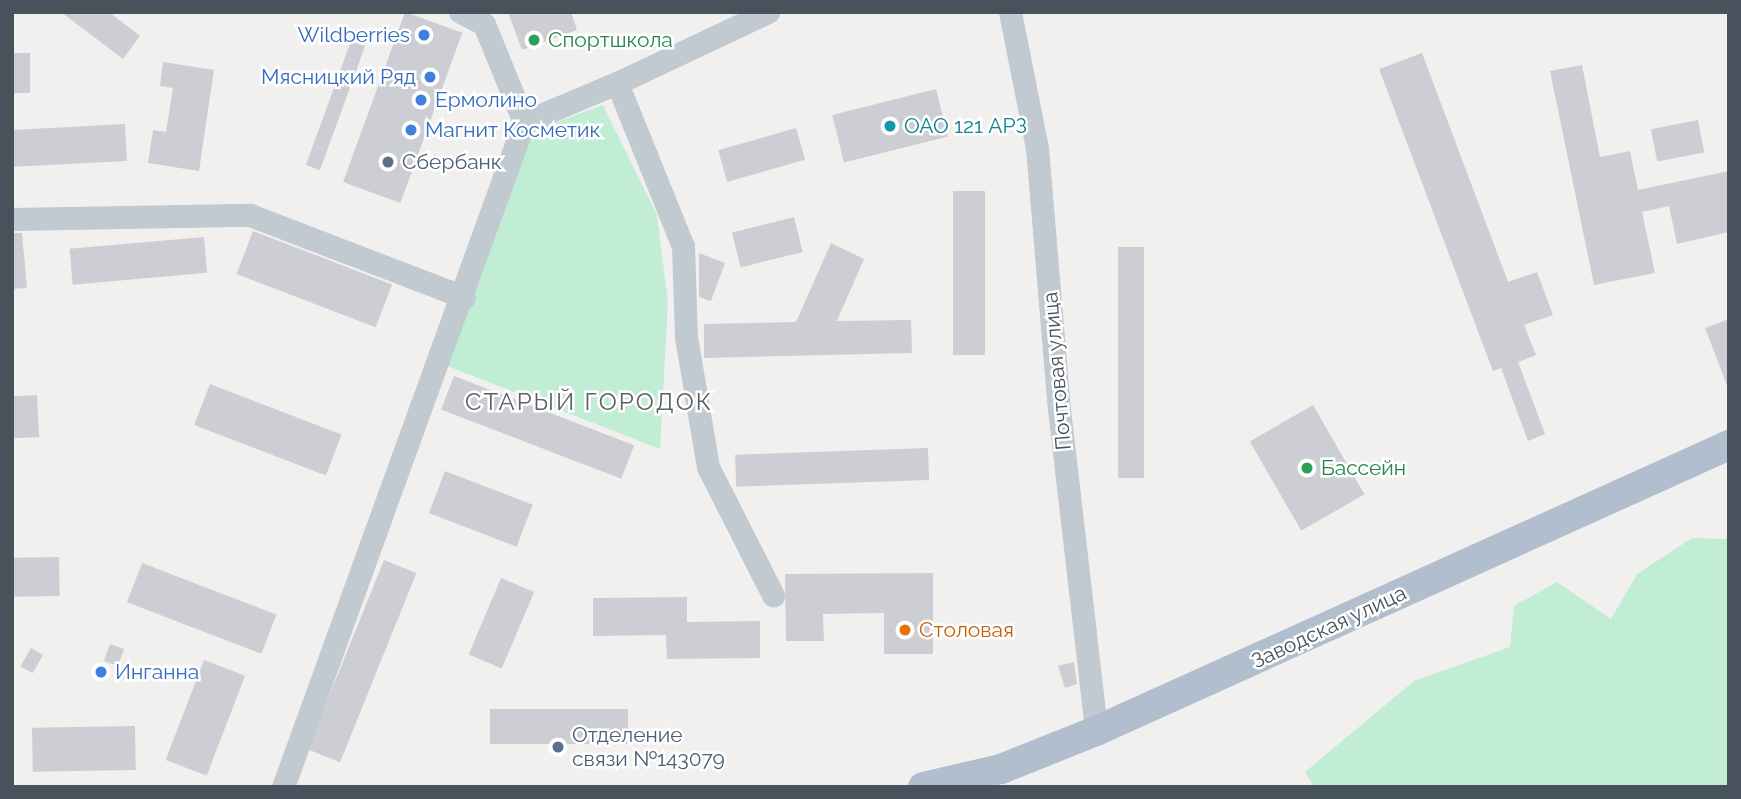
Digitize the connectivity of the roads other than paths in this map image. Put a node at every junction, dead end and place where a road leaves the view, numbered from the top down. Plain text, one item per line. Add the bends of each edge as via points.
1 (460, 12) edge
2 (768, 12) edge
3 (1010, 12) edge
4 (482, 18) edge
5 (617, 83) junction
6 (524, 122) junction
7 (12, 219) edge
8 (464, 297) junction
9 (1729, 445) edge
10 (774, 596) dead end
11 (1096, 731) junction
12 (283, 787) edge
13 (923, 787) edge

1 - 4 street
2 - 5 street
3 - 11 street, Почтовая улица via 1037,148 1059,409
4 - 6 street
5 - 6 street
5 - 10 street via 682,246 686,337 708,467
6 - 8 street
7 - 8 street via 250,215
8 - 12 street
9 - 11 main road, Заводская улица
11 - 13 main road, Заводская улица via 1001,769

